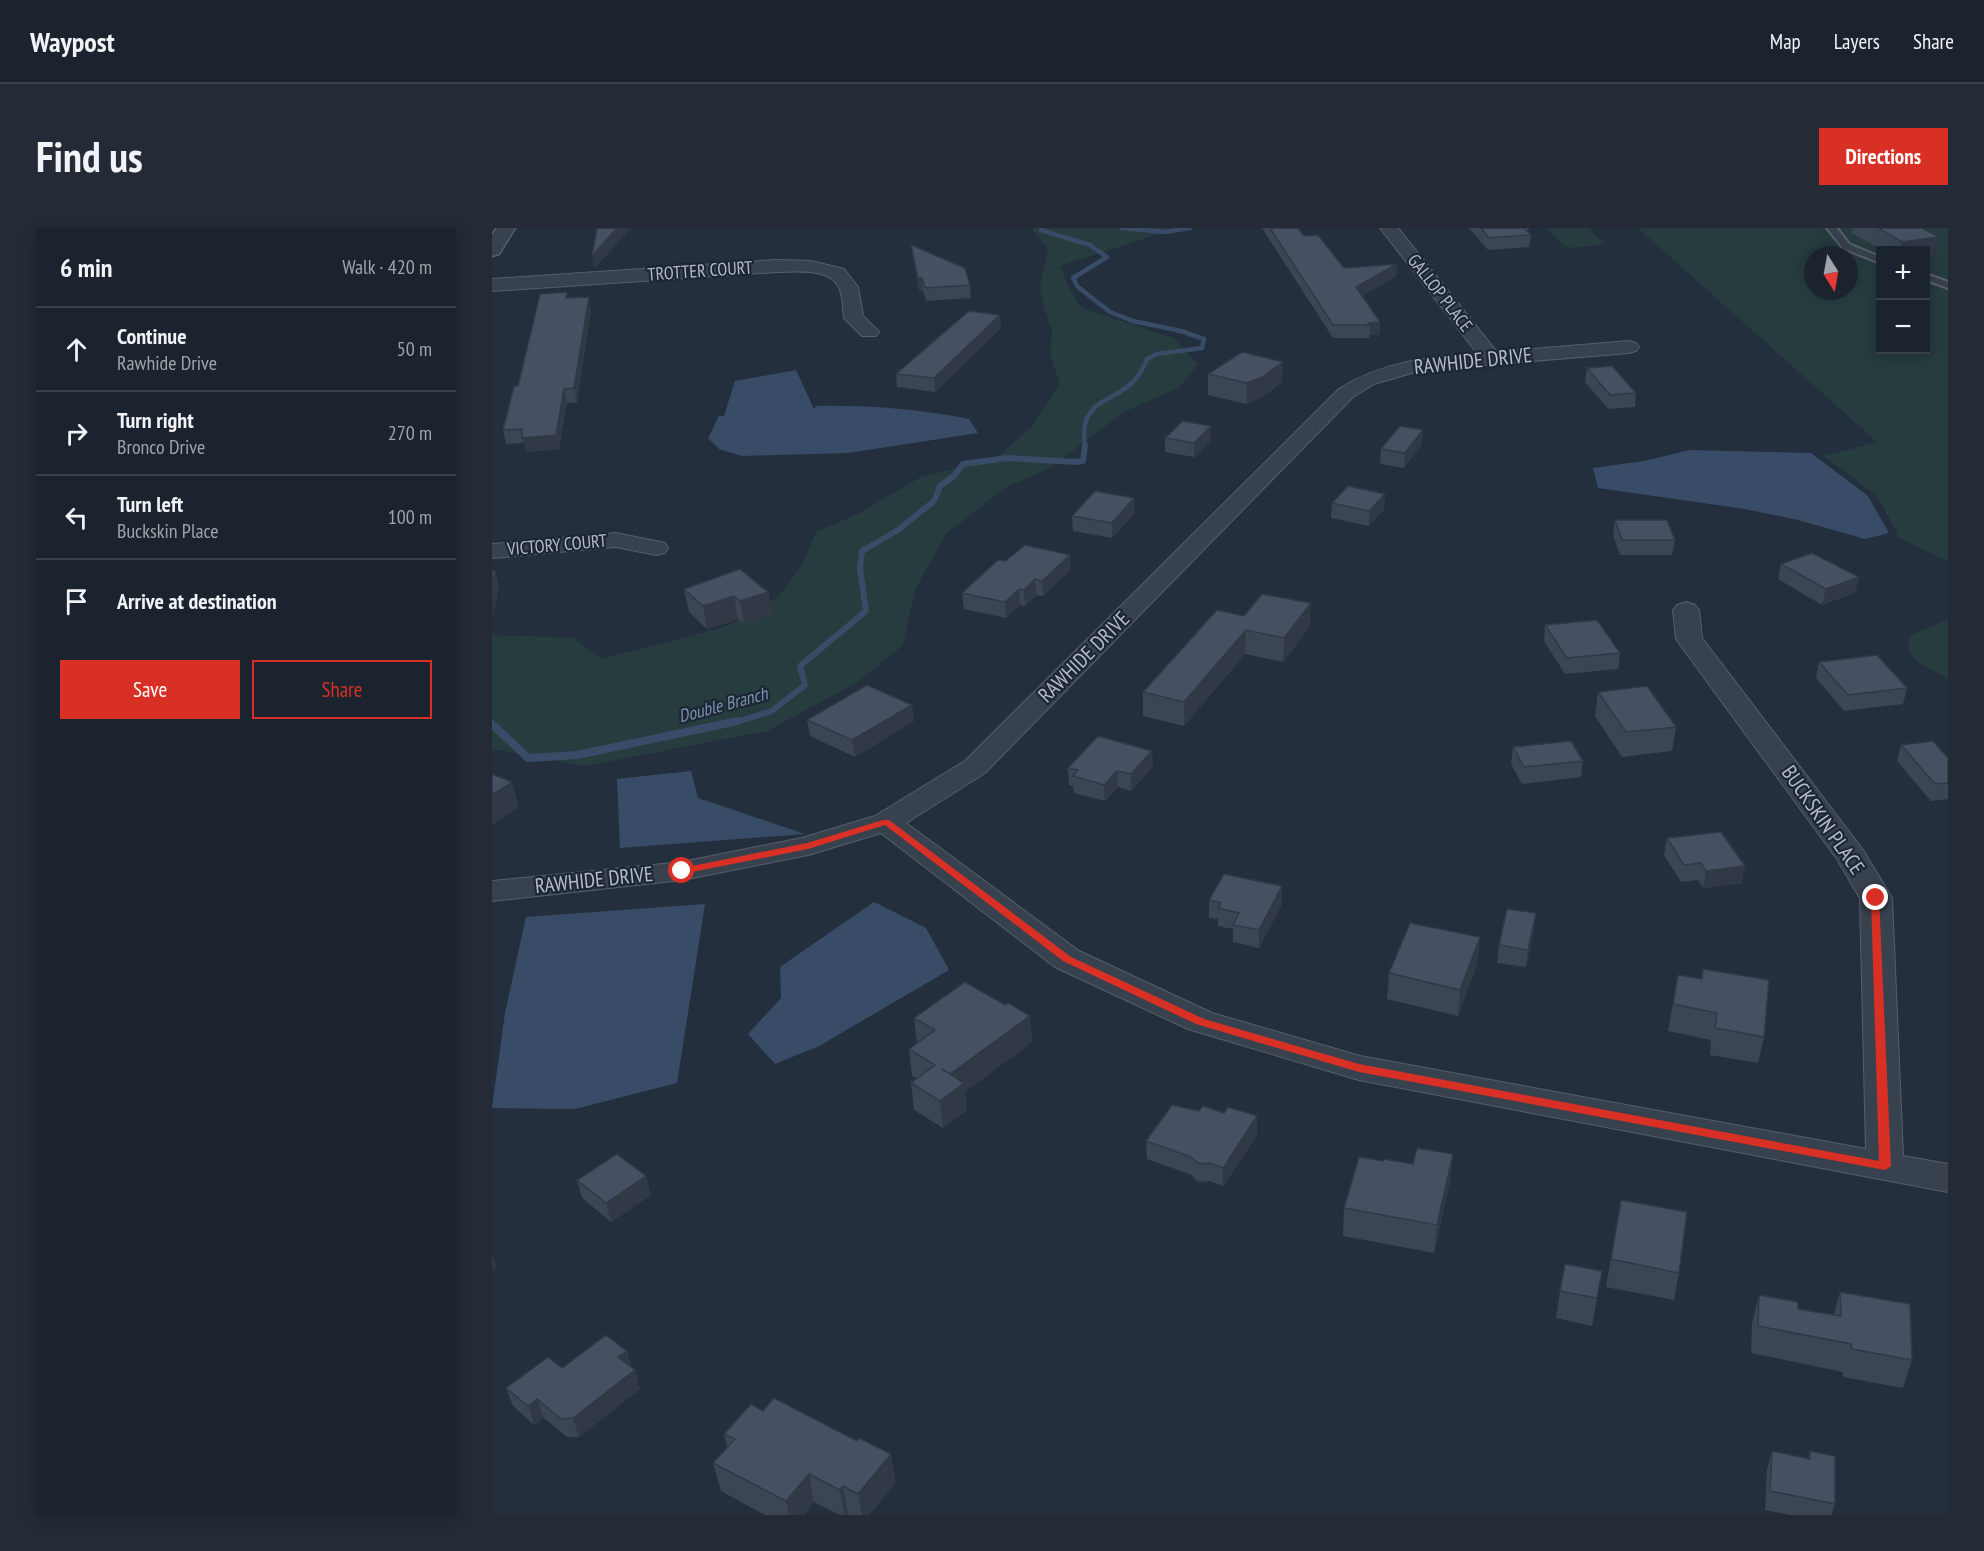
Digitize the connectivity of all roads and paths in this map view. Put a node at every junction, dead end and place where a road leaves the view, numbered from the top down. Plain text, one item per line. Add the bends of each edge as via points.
1 (506, 228) edge
2 (1389, 228) edge
3 (1832, 228) edge
4 (492, 250) edge
5 (1876, 258) edge
6 (1930, 278) edge
7 (492, 285) edge
8 (1948, 285) edge
9 (869, 332) dead end
10 (1629, 347) dead end
11 (1491, 358) junction
12 (657, 548) dead end
13 (492, 551) edge
14 (1686, 610) dead end
15 (886, 822) junction
16 (492, 891) edge
17 (1885, 1166) junction
18 (1948, 1178) edge

1 - 4 street
2 - 11 street, GALLOP PLACE
3 - 5 lane via 1837,239 1851,249
6 - 8 lane
7 - 9 street, TROTTER COURT via 811,267 837,273 849,287 854,318
10 - 11 street, RAWHIDE DRIVE
11 - 15 street, RAWHIDE DRIVE via 1420,364 1367,380 1346,393 975,766
12 - 13 street, VICTORY COURT via 615,540
14 - 17 street, BUCKSKIN PLACE via 1689,639 1852,857 1876,898
15 - 16 street, RAWHIDE DRIVE via 808,846 682,871
15 - 17 street via 1067,959 1200,1021 1359,1068
17 - 18 street

